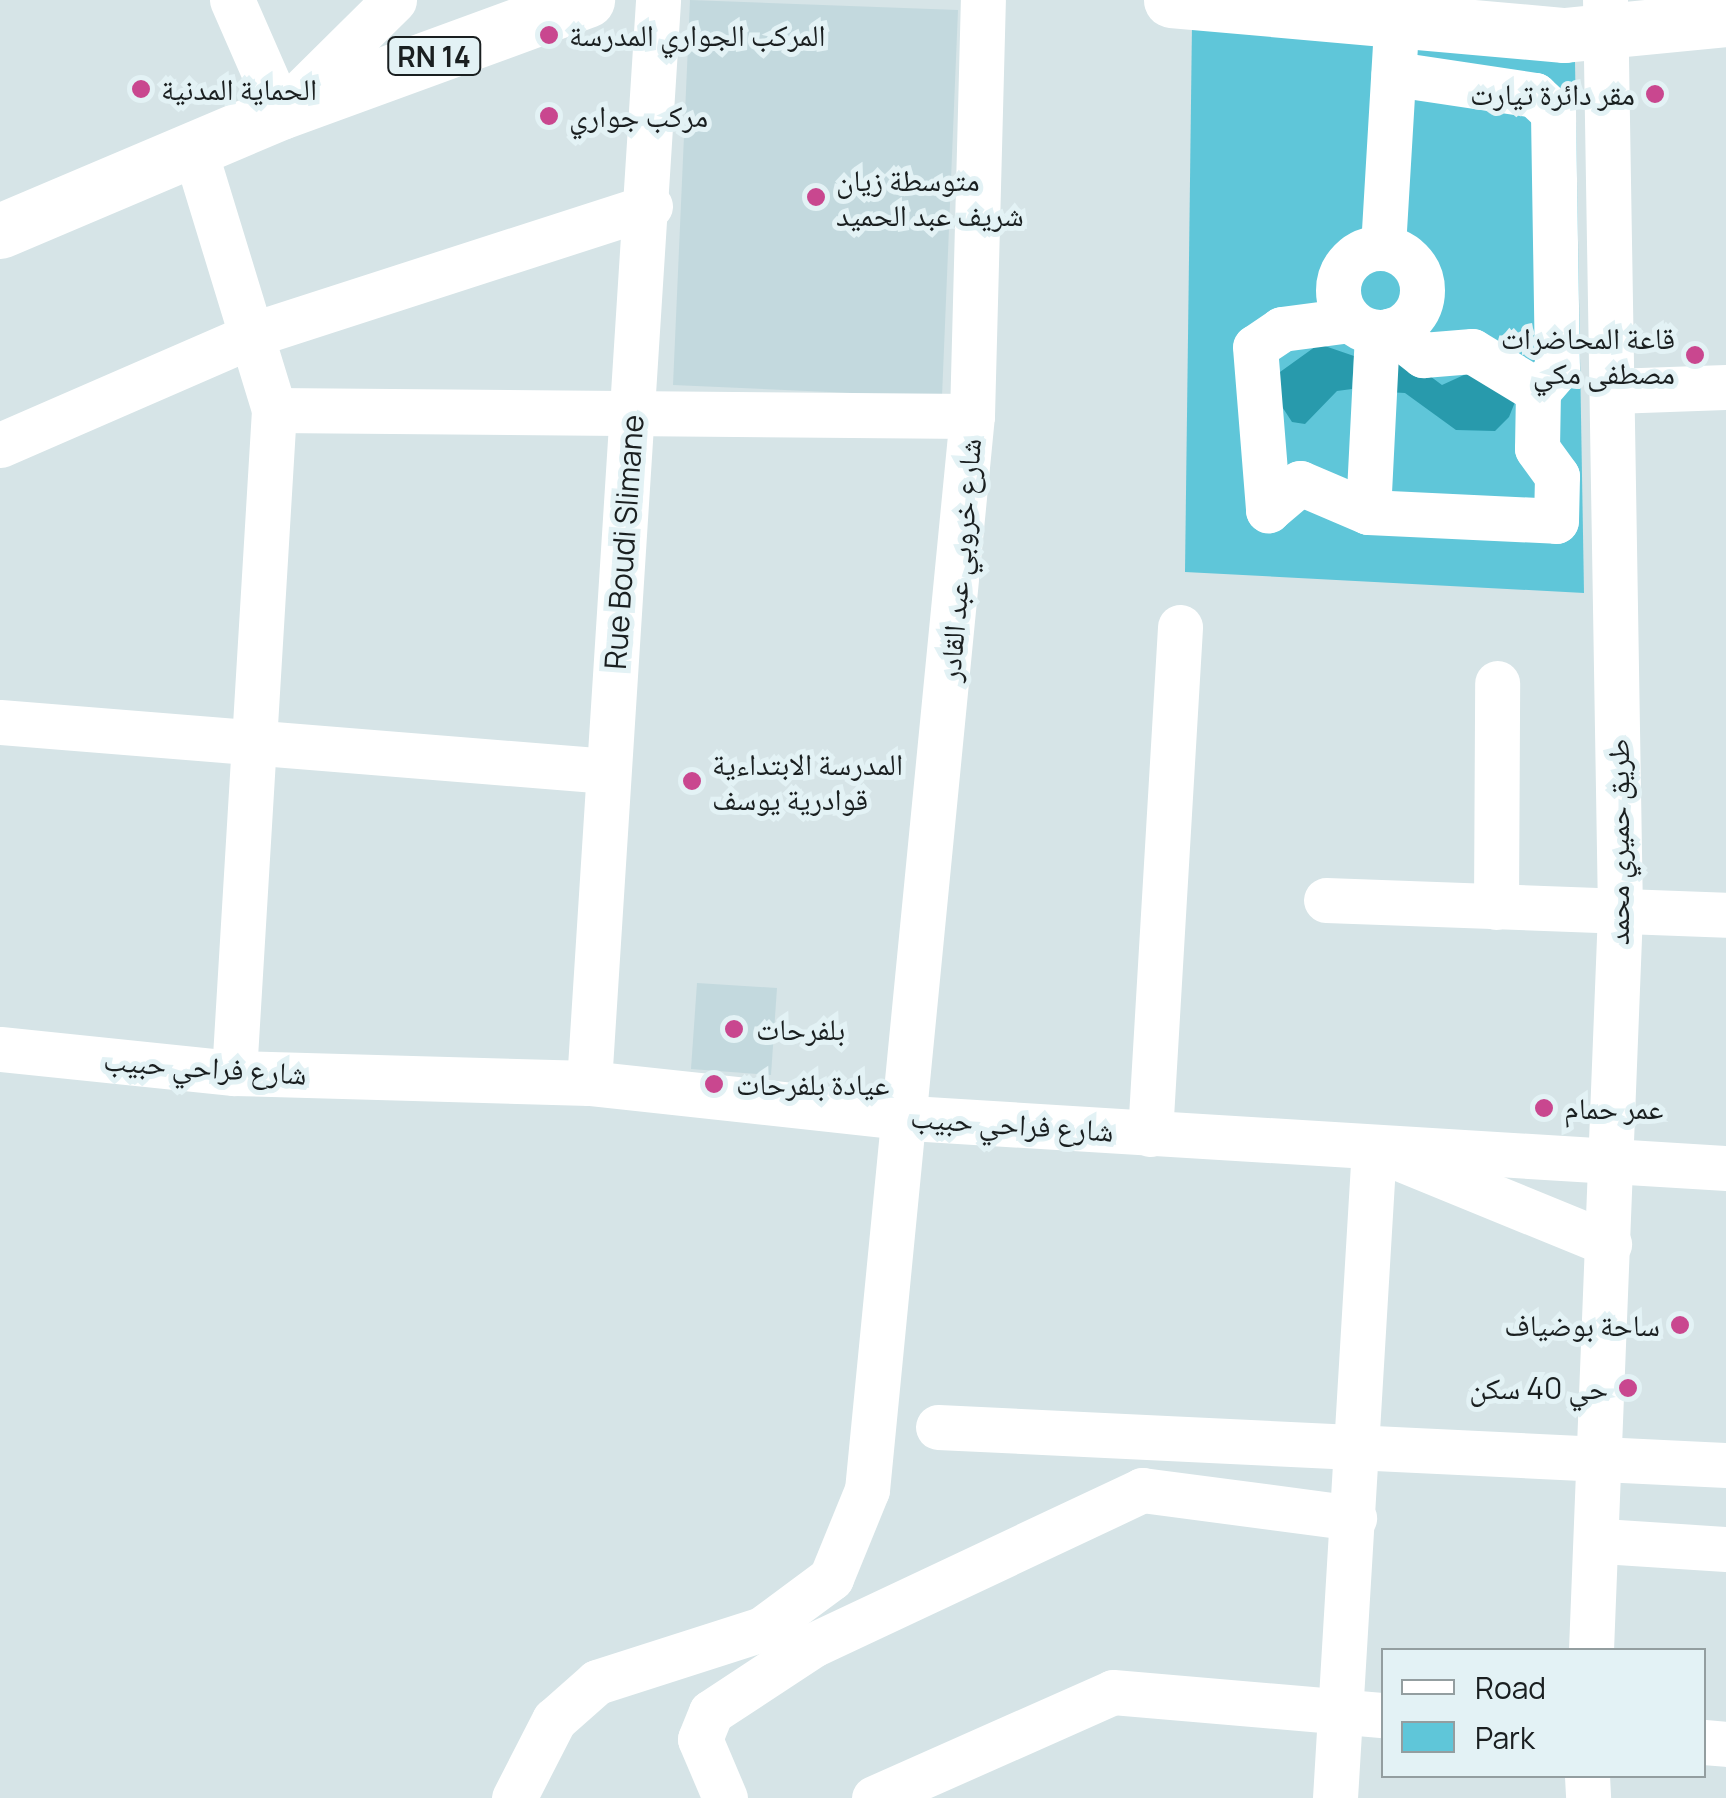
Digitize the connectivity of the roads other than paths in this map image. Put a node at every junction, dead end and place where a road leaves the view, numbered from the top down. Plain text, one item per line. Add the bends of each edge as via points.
1 (232, 0) edge
2 (394, 0) edge
3 (587, 0) edge
4 (658, 0) edge
5 (983, 0) edge
6 (1192, 1) edge
7 (1605, 16) edge
8 (1395, 20) junction
9 (1726, 20) edge
10 (1394, 74) junction
11 (281, 112) junction
12 (194, 148) junction
13 (650, 206) junction
14 (0, 231) edge
15 (1382, 247) junction
16 (1359, 324) junction
17 (257, 332) junction
18 (1726, 387) edge
19 (1538, 391) junction
20 (1613, 392) junction
21 (274, 410) junction
22 (632, 414) junction
23 (972, 416) junction
24 (0, 445) edge
25 (1368, 512) junction
26 (1180, 627) dead end
27 (1497, 683) dead end
28 (0, 722) edge
29 (249, 744) junction
30 (608, 771) junction
31 (1326, 900) dead end
32 (1496, 907) junction
33 (1620, 912) junction
34 (1726, 915) edge
35 (0, 1049) edge
36 (234, 1073) junction
37 (589, 1083) junction
38 (910, 1118) junction
39 (1150, 1134) junction
40 (1374, 1148) junction
41 (1610, 1162) junction
42 (1726, 1168) edge
43 (1610, 1244) junction
44 (938, 1427) dead end
45 (1358, 1449) junction
46 (1726, 1464) edge
47 (1354, 1518) junction
48 (1602, 1541) junction
49 (1726, 1550) edge
50 (1591, 1648) edge
51 (1361, 1714) edge
52 (514, 1798) edge
53 (725, 1798) edge
54 (874, 1798) edge
55 (1335, 1798) edge

1 - 11 street
2 - 11 street
3 - 11 main road, RN 14
4 - 13 street, Rue Boudi Slimane
5 - 23 street, شارع خروبي عبد القادر
6 - 8 main road
7 - 8 main road
7 - 9 main road
7 - 20 street, طريق حميري محمد
8 - 10 street
10 - 15 street
10 - 19 street via 1536,95 1554,112 1557,369
11 - 12 main road, RN 14
12 - 14 main road, RN 14
12 - 17 street
13 - 17 street
13 - 22 street, Rue Boudi Slimane
15 - 16 street via 1354,255
15 - 16 street via 1409,259 1422,285 1415,314
16 - 19 street via 1422,355 1472,351
16 - 25 street via 1371,448
16 - 25 street via 1282,329 1254,347 1268,510 1300,484
17 - 21 street
17 - 24 street
18 - 20 street
19 - 25 street via 1538,448 1557,476 1556,521
20 - 33 street, طريق حميري محمد
21 - 22 street
21 - 29 street
22 - 23 street
22 - 30 street, Rue Boudi Slimane
23 - 38 street, شارع خروبي عبد القادر
26 - 39 street
27 - 32 street
28 - 29 street
29 - 30 street
29 - 36 street
30 - 37 street, Rue Boudi Slimane
31 - 32 street
32 - 33 street
33 - 34 street
33 - 41 street, طريق حميري محمد
35 - 36 street, شارع فراحي حبيب
36 - 37 street, شارع فراحي حبيب
37 - 38 street, شارع فراحي حبيب
38 - 39 street, شارع فراحي حبيب
38 - 52 street, شارع خروبي عبد القادر via 873,1452 839,1564 762,1629 660,1655 598,1682 554,1720
39 - 40 street, شارع فراحي حبيب
40 - 41 street, شارع فراحي حبيب
40 - 43 street
40 - 45 street
41 - 42 street, شارع فراحي حبيب
41 - 43 street, طريق حميري محمد
43 - 48 street, طريق حميري محمد
44 - 45 street
45 - 46 street
45 - 47 street
47 - 51 street
47 - 53 street via 1142,1490 813,1645 711,1712 700,1739
48 - 49 street
48 - 50 street, طريق حميري محمد
51 - 54 street via 1113,1692
51 - 55 street

